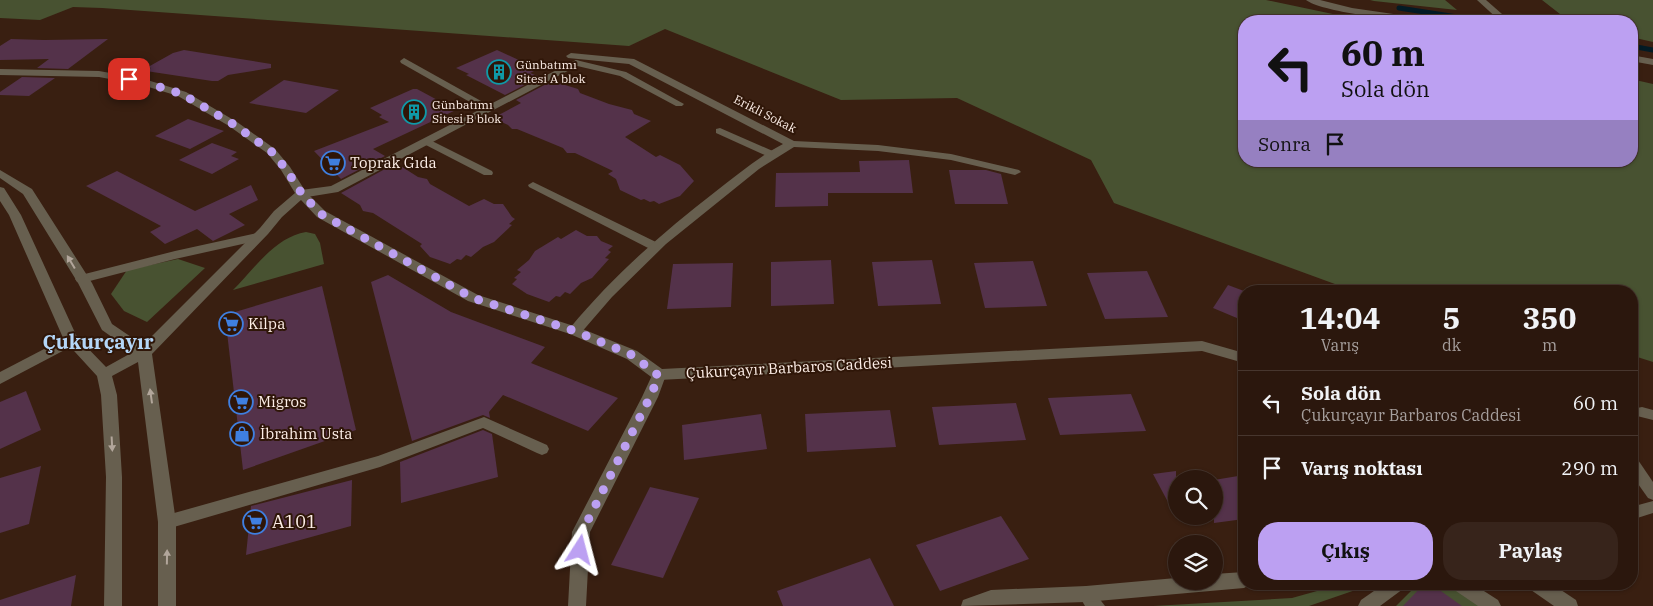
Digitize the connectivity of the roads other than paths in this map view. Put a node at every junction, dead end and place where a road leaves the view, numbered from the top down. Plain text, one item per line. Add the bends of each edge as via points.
1 (1310, 0) edge
2 (1481, 0) edge
3 (1380, 15) edge
4 (1498, 15) edge
5 (574, 59) junction
6 (1638, 59) edge
7 (404, 61) dead end
8 (1653, 62) edge
9 (0, 72) edge
10 (678, 104) dead end
11 (487, 108) junction
12 (720, 131) dead end
13 (426, 140) junction
14 (792, 144) junction
15 (771, 154) junction
16 (1015, 172) dead end
17 (0, 173) edge
18 (488, 173) dead end
19 (533, 185) dead end
20 (0, 191) edge
21 (302, 194) junction
22 (258, 237) junction
23 (656, 247) junction
24 (82, 279) junction
25 (575, 331) junction
26 (71, 340) junction
27 (144, 353) junction
28 (1238, 356) edge
29 (104, 374) junction
30 (659, 376) junction
31 (0, 379) edge
32 (542, 449) dead end
33 (1638, 472) edge
34 (1653, 494) edge
35 (1653, 508) edge
36 (1638, 512) edge
37 (167, 522) junction
38 (1238, 581) edge
39 (1389, 590) edge
40 (1468, 590) edge
41 (1546, 590) edge
42 (1091, 600) edge
43 (113, 606) edge
44 (167, 606) edge
45 (577, 606) edge
46 (970, 606) edge
47 (1367, 606) edge
48 (1492, 606) edge
49 (1569, 606) edge

1 - 3 street
2 - 4 street
5 - 10 lane via 622,74
5 - 11 street
5 - 14 street, Erikli Sokak via 631,61
6 - 8 street
7 - 11 lane
9 - 21 street via 99,74 144,82 182,94 271,151
11 - 13 street
12 - 15 lane
13 - 18 lane
13 - 21 street via 334,189
14 - 15 street
14 - 16 street, Erikli Sokak via 878,148 951,157
15 - 23 street
24 -> 17 street via 28,192
19 - 23 lane
20 - 26 street via 15,215
21 - 22 street
21 - 25 street via 321,214 473,298
22 - 24 street
22 - 27 street
23 - 25 street via 599,300
24 - 27 street via 107,327
25 - 30 street via 632,355
26 - 29 street
26 - 31 street
27 - 29 street
37 -> 27 street
28 - 30 street, Çukurçayır Barbaros Caddesi via 1202,346
29 -> 43 street via 109,396 114,478
30 - 45 street via 582,532
32 - 37 lane via 484,422 380,461
33 - 34 lane
35 - 36 lane
44 -> 37 street
38 - 42 street
39 - 47 lane
40 - 48 lane
41 - 49 street
42 - 46 street via 991,598

